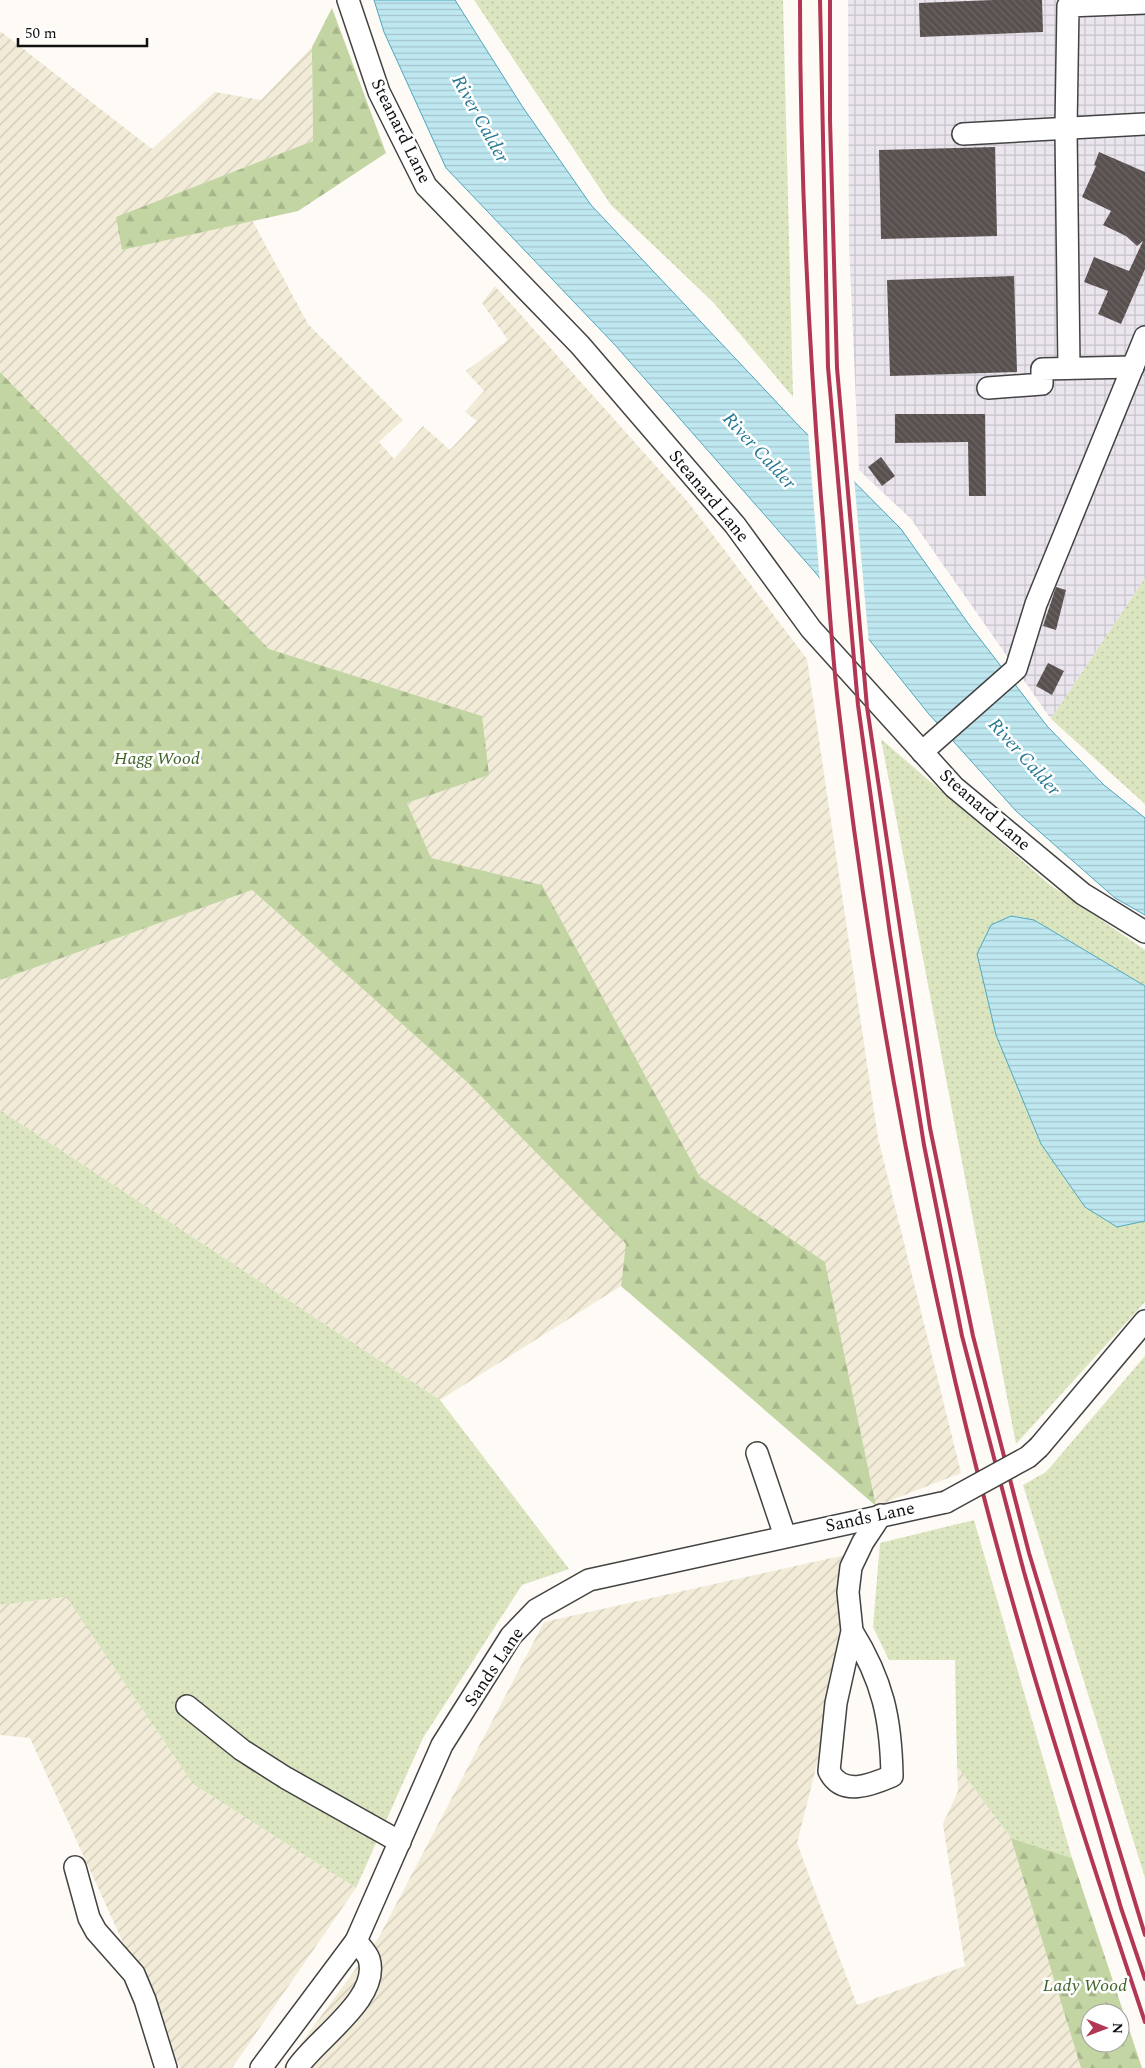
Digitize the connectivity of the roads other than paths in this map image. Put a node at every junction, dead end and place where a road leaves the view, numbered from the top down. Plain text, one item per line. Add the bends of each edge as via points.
1 (346, 2) edge
2 (1145, 3) edge
3 (1145, 124) edge
4 (1066, 129) junction
5 (963, 134) dead end
6 (1145, 336) edge
7 (1132, 367) junction
8 (1069, 368) junction
9 (988, 388) dead end
10 (928, 747) junction
11 (1145, 932) edge
12 (1145, 1321) edge
13 (757, 1453) dead end
14 (880, 1515) junction
15 (785, 1536) junction
16 (852, 1632) junction
17 (187, 1706) dead end
18 (400, 1842) junction
19 (75, 1867) dead end
20 (356, 1941) junction
21 (166, 2068) edge
22 (261, 2068) edge
23 (297, 2068) edge

1 - 10 street, Steanard Lane via 380,92 426,186 580,345 735,524 811,629
2 - 4 street via 1068,6
3 - 4 street
4 - 5 street
4 - 8 street
6 - 7 street
7 - 8 street
7 - 10 street via 1036,604 1016,669
8 - 9 street via 1042,369 1042,384
10 - 11 street, Steanard Lane via 954,787 1083,894
12 - 14 street, Sands Lane, bridge via 1028,1457 946,1502
13 - 15 street
14 - 15 street, Sands Lane
14 - 16 street via 862,1542 851,1567 848,1592
15 - 18 street, Sands Lane via 589,1580 536,1610 510,1636 442,1745
16 - 16 street via 836,1703 829,1771 833,1779 847,1788 871,1785 892,1776 887,1710 877,1676
17 - 18 street via 242,1750
18 - 20 street, Sands Lane
19 - 21 street via 89,1918 96,1931 134,1974
20 - 22 street, Sands Lane
20 - 23 street via 369,1958 371,1971 365,1991

